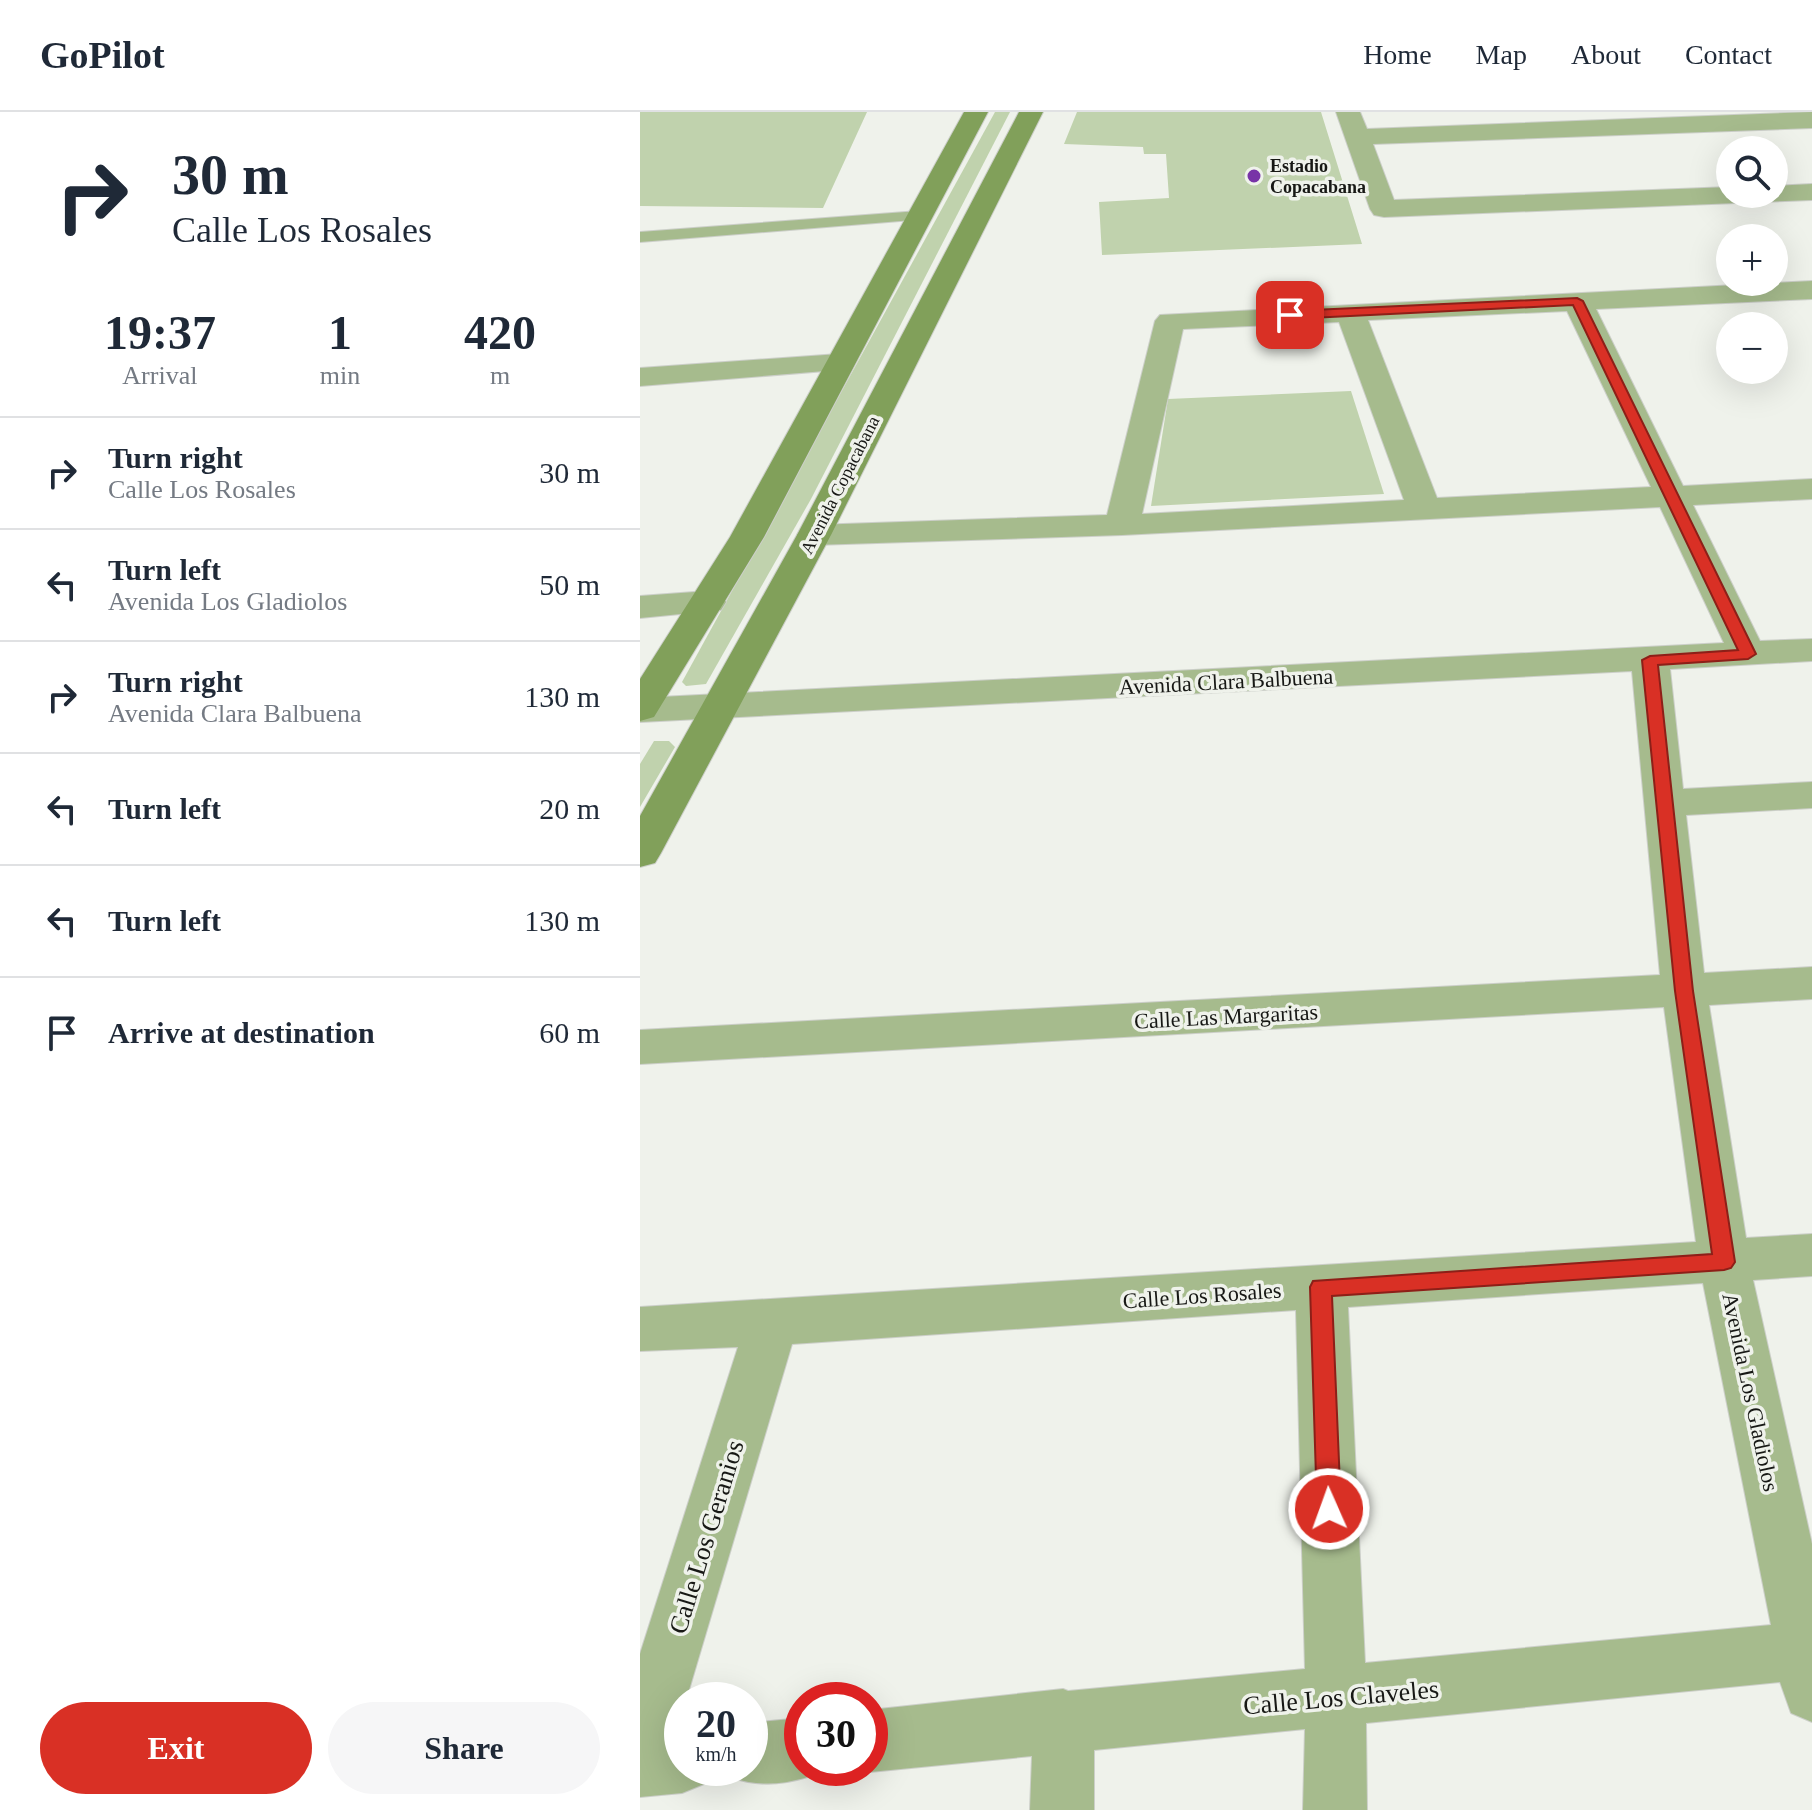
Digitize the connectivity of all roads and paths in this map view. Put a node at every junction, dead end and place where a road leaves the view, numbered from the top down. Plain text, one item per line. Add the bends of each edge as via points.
1 (976, 112) edge
2 (1031, 112) edge
3 (1812, 120) edge
4 (1353, 124) edge
5 (1812, 192) edge
6 (1788, 193) edge
7 (1716, 196) edge
8 (919, 216) junction
9 (640, 237) edge
10 (1800, 299) edge
11 (1577, 301) junction
12 (1350, 312) junction
13 (839, 363) junction
14 (640, 377) edge
15 (1812, 489) edge
16 (1671, 496) junction
17 (1424, 509) junction
18 (1122, 525) junction
19 (814, 535) junction
20 (708, 602) junction
21 (640, 607) edge
22 (1812, 650) edge
23 (1748, 654) junction
24 (1650, 660) junction
25 (721, 705) junction
26 (640, 710) edge
27 (1812, 795) edge
28 (1666, 803) junction
29 (640, 853) edge
30 (1812, 983) edge
31 (1684, 991) junction
32 (640, 1047) edge
33 (1812, 1255) edge
34 (1724, 1262) junction
35 (1321, 1287) junction
36 (772, 1323) junction
37 (640, 1329) edge
38 (1810, 1664) edge
39 (1336, 1698) junction
40 (1063, 1720) junction
41 (888, 1739) edge
42 (640, 1750) edge
43 (664, 1764) edge
44 (640, 1766) edge
45 (1062, 1810) edge
46 (1335, 1810) edge

1 - 8 main road
2 - 19 main road, Avenida Copacabana
3 - 4 street
4 - 7 street via 1384,209
5 - 6 street
8 - 9 lane
8 - 13 main road
10 - 11 street
11 - 12 street
11 - 16 street
12 - 17 street
12 - 18 street via 1170,321
13 - 14 street
13 - 20 main road
15 - 16 street
16 - 17 street
16 - 23 street
17 - 18 street
18 - 19 street
19 - 25 main road, Avenida Copacabana
20 - 21 street
20 - 26 main road
22 - 23 street, Avenida Clara Balbuena
23 - 24 street, Avenida Clara Balbuena
24 - 25 street, Avenida Clara Balbuena
24 - 28 street, Avenida Los Gladiolos
25 - 26 street, Avenida Clara Balbuena
25 - 29 main road, Avenida Copacabana
27 - 28 street
28 - 31 street, Avenida Los Gladiolos
30 - 31 street, Calle Las Margaritas
31 - 32 street, Calle Las Margaritas
31 - 34 street, Avenida Los Gladiolos
33 - 34 street, Calle Los Rosales
34 - 35 street, Calle Los Rosales
34 - 38 street, Avenida Los Gladiolos
35 - 36 street, Calle Los Rosales
35 - 39 street
36 - 37 street, Calle Los Rosales
36 - 42 street, Calle Los Geranios
38 - 39 street, Calle Los Claveles
39 - 40 street, Calle Los Claveles
39 - 46 street
40 - 41 street, Calle Los Claveles
40 - 45 street
43 - 44 street

